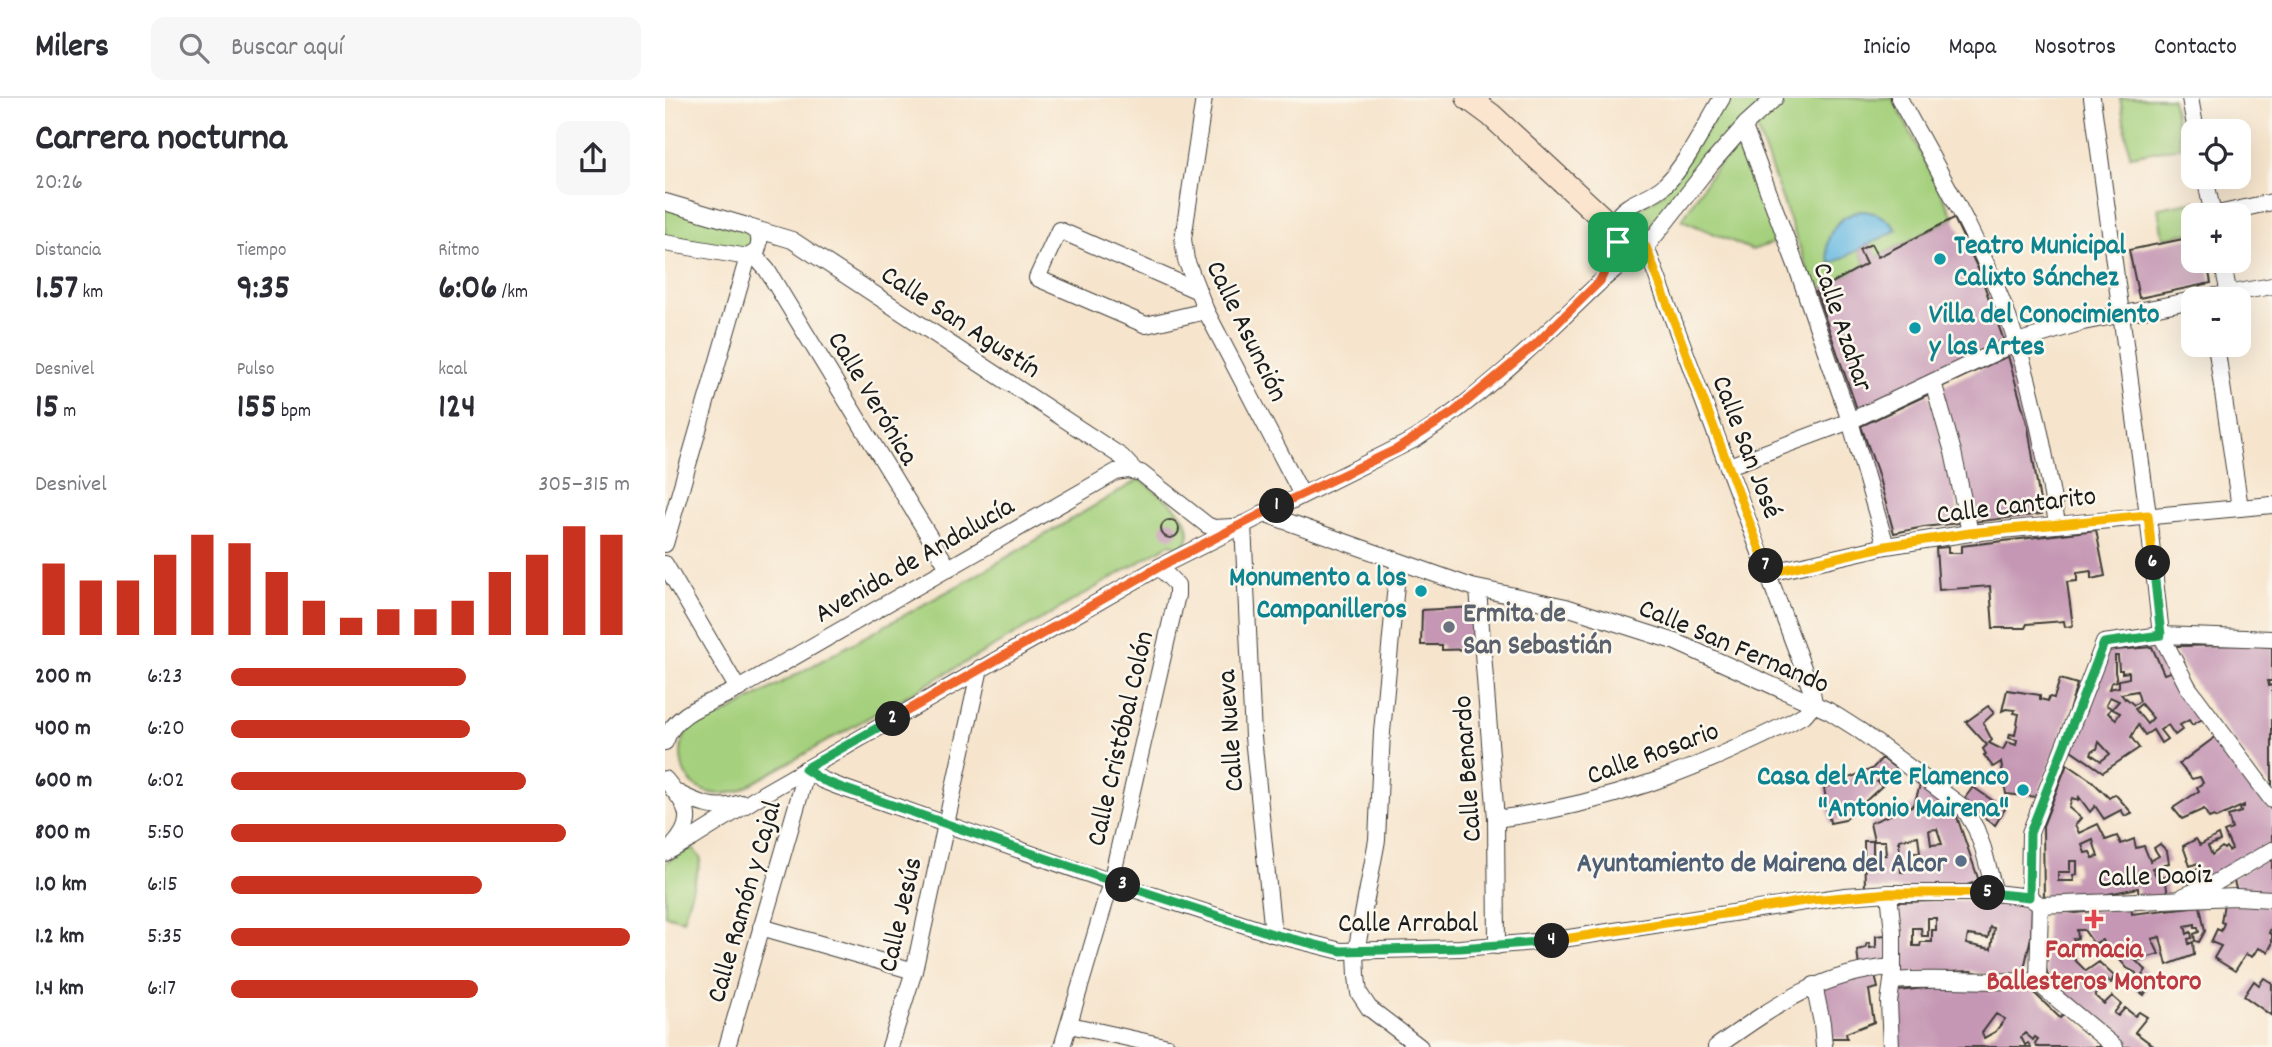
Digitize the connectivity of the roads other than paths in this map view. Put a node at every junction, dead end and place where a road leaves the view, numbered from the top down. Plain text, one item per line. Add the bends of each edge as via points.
1 (1205, 98) edge
2 (1468, 98) edge
3 (1722, 98) edge
4 (1775, 98) edge
5 (1899, 98) edge
6 (2092, 98) edge
7 (2190, 98) edge
8 (2194, 119) edge
9 (1744, 127) junction
10 (665, 202) edge
11 (2272, 202) edge
12 (2251, 207) edge
13 (752, 228) junction
14 (1615, 235) junction
15 (665, 243) edge
16 (1643, 248) junction
17 (751, 256) junction
18 (1600, 281) junction
19 (2272, 286) edge
20 (2251, 290) edge
21 (1198, 291) junction
22 (2181, 302) edge
23 (1206, 311) junction
24 (2120, 315) junction
25 (2017, 342) junction
26 (2218, 357) edge
27 (1933, 382) junction
28 (1850, 421) junction
29 (1729, 466) junction
30 (1135, 471) junction
31 (1301, 495) junction
32 (2272, 505) edge
33 (2240, 508) junction
34 (1263, 513) junction
35 (1192, 514) junction
36 (2148, 515) junction
37 (2057, 523) junction
38 (1239, 525) junction
39 (1970, 533) junction
40 (665, 544) edge
41 (1886, 546) junction
42 (1185, 553) junction
43 (1398, 562) junction
44 (665, 565) edge
45 (1159, 567) junction
46 (949, 569) junction
47 (1769, 573) junction
48 (1478, 589) junction
49 (2161, 635) junction
50 (2272, 639) edge
51 (980, 668) junction
52 (738, 689) junction
53 (1814, 703) junction
54 (665, 742) edge
55 (805, 769) junction
56 (670, 785) edge
57 (762, 794) junction
58 (2272, 800) edge
59 (1496, 819) junction
60 (946, 823) junction
61 (2272, 849) edge
62 (667, 852) edge
63 (1111, 882) junction
64 (1889, 893) junction
65 (1995, 893) junction
66 (2272, 899) edge
67 (2176, 900) junction
68 (2034, 901) junction
69 (761, 927) junction
70 (1273, 934) junction
71 (1497, 946) junction
72 (1356, 952) junction
73 (914, 971) junction
74 (1892, 974) junction
75 (2038, 981) junction
76 (1814, 985) junction
77 (1070, 1025) junction
78 (727, 1047) edge
79 (890, 1047) edge
80 (1062, 1047) edge
81 (1168, 1047) edge
82 (1420, 1047) edge
83 (1716, 1047) edge
84 (1824, 1047) edge
85 (1891, 1047) edge
86 (2115, 1047) edge

1 - 21 street, Calle Asunción via 1183,239
2 - 14 main road
3 - 14 street via 1665,185 1614,221
4 - 9 street
5 - 25 street via 1972,233
6 - 24 street
7 - 8 street
9 - 16 street
9 - 28 street, Calle Azahar
10 - 13 street, Calle San Agustín
11 - 12 street
13 - 17 street via 759,239
13 - 30 street, Calle San Agustín via 792,240 1114,452
14 - 16 street via 1630,249
14 - 18 street
15 - 17 street
16 - 18 street
16 - 29 street, Calle San José
17 - 40 street
17 - 46 street, Calle Verónica via 767,271
18 - 31 street via 1536,344 1438,424
19 - 20 street
21 - 23 street, Calle Asunción
21 - 23 street via 1059,230 1037,278 1146,325
22 - 24 street
23 - 31 street, Calle Asunción
24 - 25 street
24 - 36 street
25 - 27 street
25 - 37 street
26 - 33 street
27 - 28 street
27 - 39 street
28 - 29 street
28 - 41 street, Calle Azahar
29 - 47 street, Calle San José
30 - 35 street
30 - 46 street, Avenida de Andalucía via 1109,475
31 - 34 street
32 - 33 street, Calle Cantarito
33 - 36 street, Calle Cantarito
34 - 38 street
34 - 43 street, Calle San Fernando
35 - 38 street via 1214,528
35 - 42 street via 1193,539
36 - 37 street, Calle Cantarito
36 - 49 street
37 - 39 street, Calle Cantarito
38 - 42 street
38 - 70 street, Calle Nueva via 1253,737
39 - 41 street, Calle Cantarito
41 - 47 street, Calle Cantarito
42 - 45 street
43 - 48 street, Calle San Fernando
43 - 72 street via 1377,840
44 - 52 street
45 - 51 street
45 - 63 street, Calle Cristóbal Colón via 1177,585 1177,595
46 - 52 street, Avenida de Andalucía
47 - 53 street, Calle San José
48 - 53 street, Calle San Fernando via 1566,607 1676,642
48 - 59 street, Calle Benardo
49 - 50 street
49 - 58 street via 2188,687
49 - 68 street via 2104,643 2029,842
51 - 55 street
51 - 60 street, Calle Jesús
52 - 54 street, Avenida de Andalucía via 680,718
53 - 59 street, Calle Rosario via 1805,714 1745,745 1654,782 1574,806
53 - 65 street, Calle San Fernando via 1859,730 1964,808 1983,848
55 - 57 street
55 - 60 street, Calle Arrabal via 840,787
55 - 69 street, Calle Ramón y Cajal
56 - 57 street via 700,804 722,808
56 - 62 street via 686,808 687,825
57 - 62 street
59 - 71 street, Calle Benardo
60 - 63 street, Calle Arrabal
60 - 73 street, Calle Jesús
61 - 67 street
63 - 70 street, Calle Arrabal
63 - 77 street, Calle Cristóbal Colón
64 - 65 street, Calle Arrabal
64 - 71 street, Calle Arrabal via 1811,900 1597,935
64 - 74 street
65 - 68 street, Calle Daoiz
66 - 67 street, Calle Daoiz
67 - 68 street, Calle Daoiz
68 - 75 street
69 - 73 street
69 - 78 street, Calle Ramón y Cajal
70 - 72 street, Calle Arrabal
71 - 72 street, Calle Arrabal
72 - 82 street via 1362,999 1375,1015
73 - 79 street, Calle Jesús
74 - 75 street
74 - 76 street via 1862,970
74 - 85 street
75 - 86 street
76 - 83 street
76 - 84 street
77 - 80 street, Calle Cristóbal Colón
77 - 81 street

